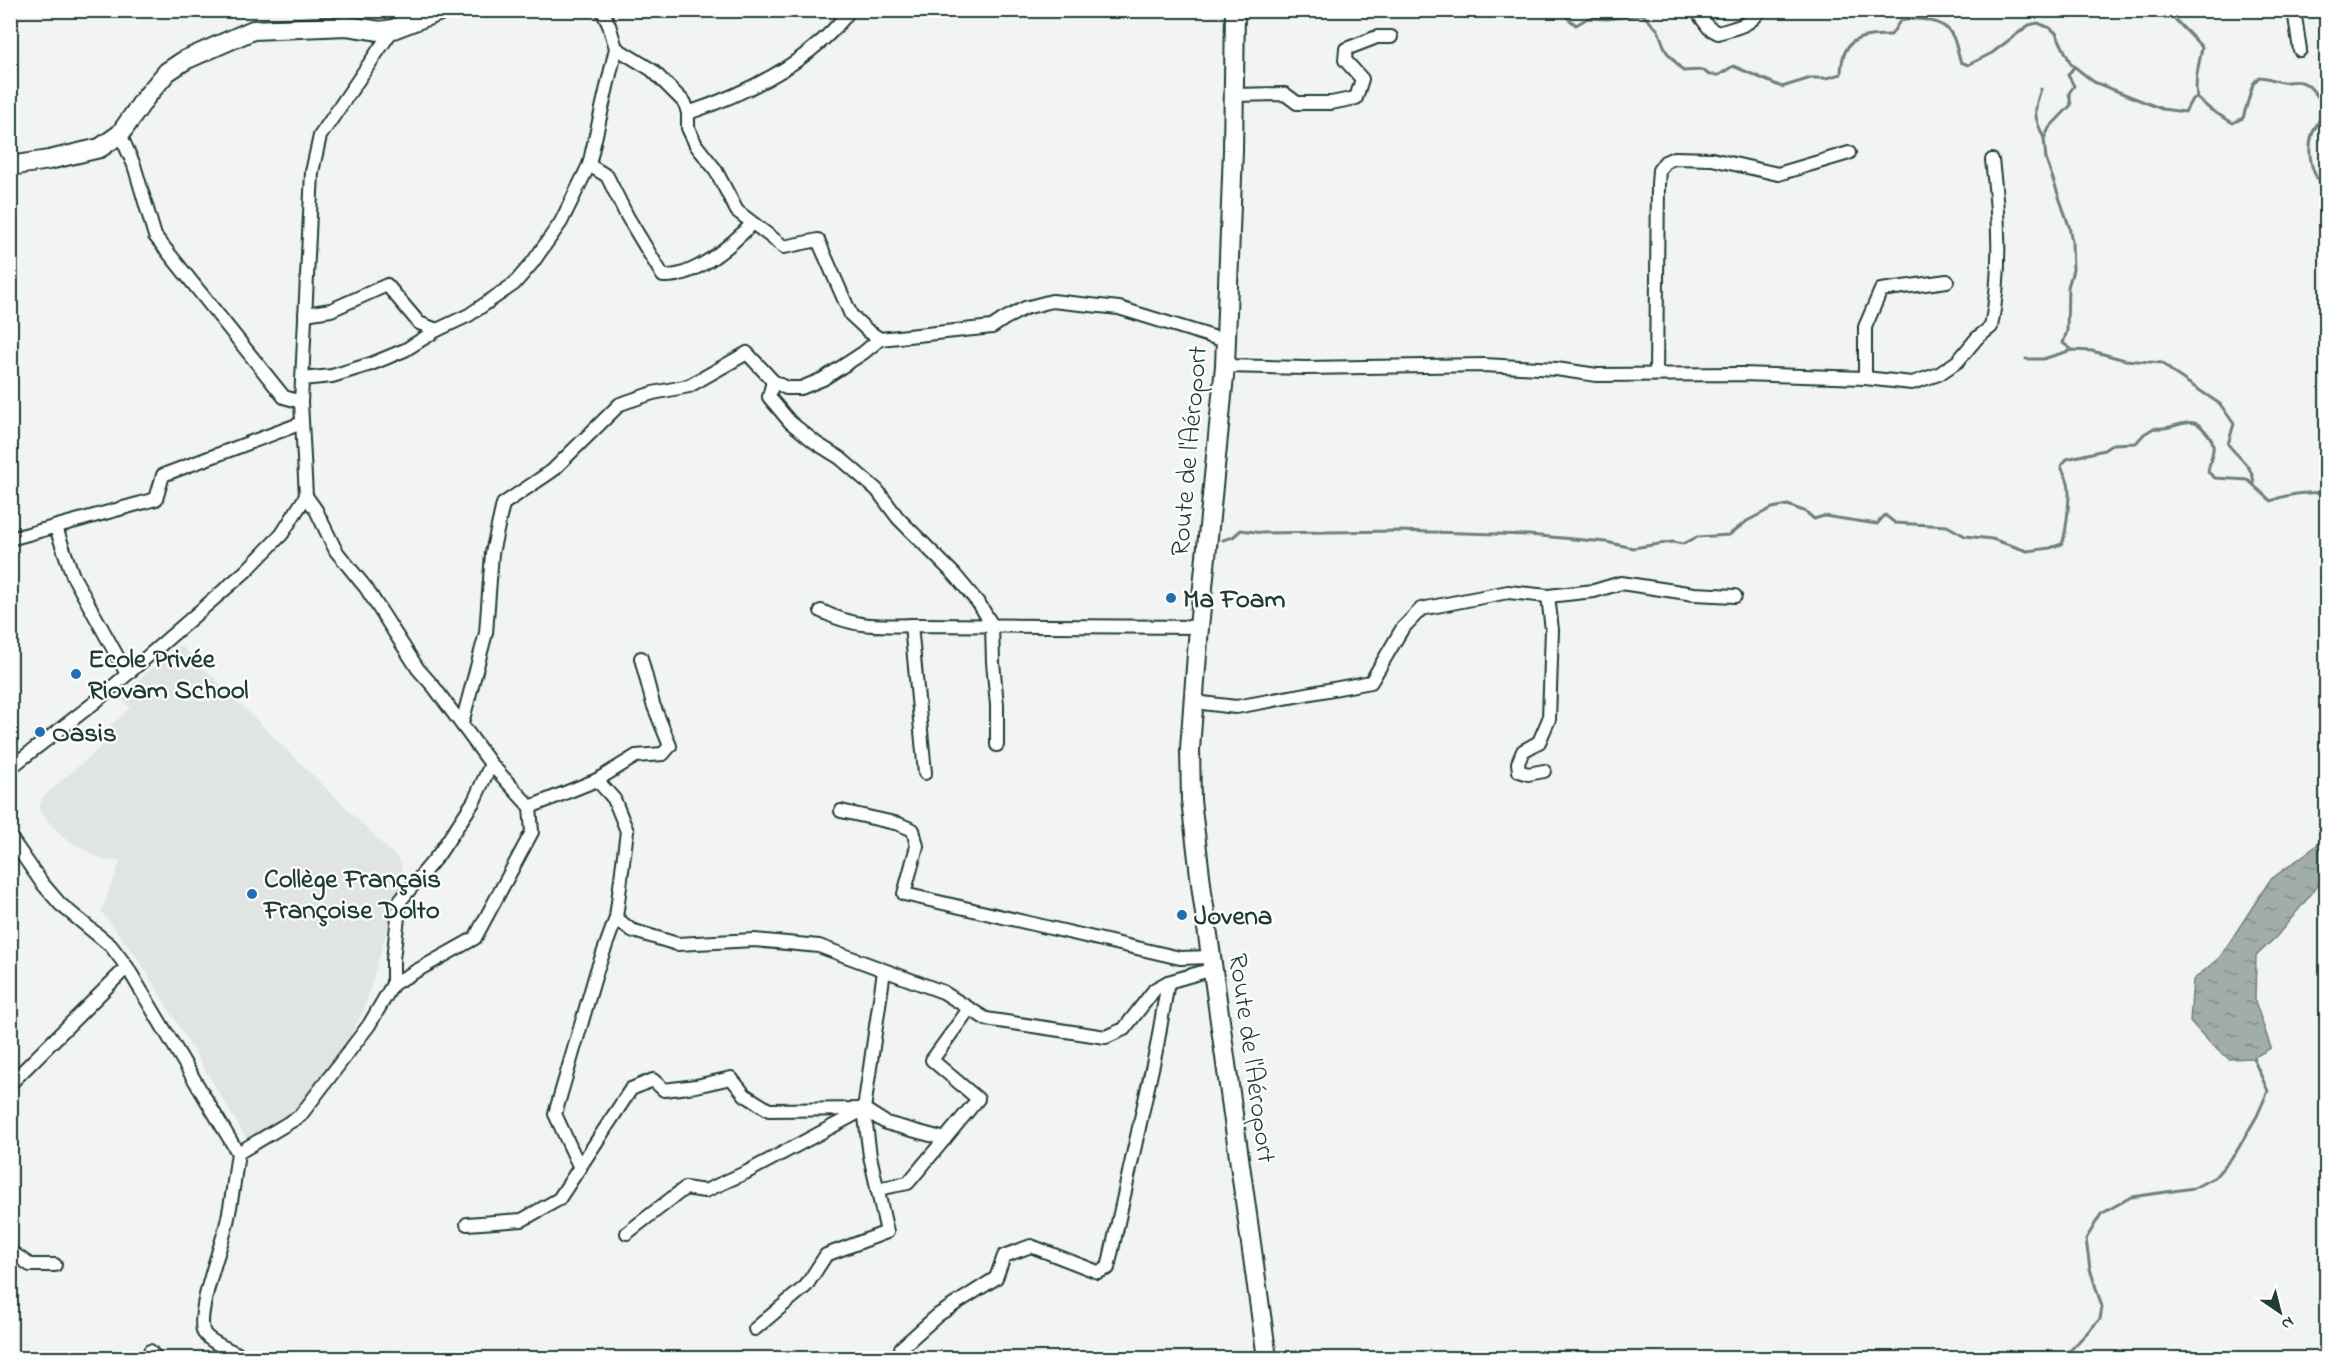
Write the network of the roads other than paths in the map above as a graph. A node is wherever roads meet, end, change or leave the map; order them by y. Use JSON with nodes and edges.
{"nodes":[{"id":1,"x":443,"y":10,"type":"edge"},
{"id":2,"x":602,"y":10,"type":"edge"},
{"id":3,"x":850,"y":10,"type":"edge"},
{"id":4,"x":1235,"y":10,"type":"edge"},
{"id":5,"x":2294,"y":10,"type":"edge"},
{"id":6,"x":1759,"y":11,"type":"edge"},
{"id":7,"x":1700,"y":15,"type":"dead end"},
{"id":8,"x":393,"y":29,"type":"junction"},
{"id":9,"x":1391,"y":38,"type":"dead end"},
{"id":10,"x":616,"y":48,"type":"junction"},
{"id":11,"x":2300,"y":50,"type":"dead end"},
{"id":12,"x":1234,"y":95,"type":"junction"},
{"id":13,"x":688,"y":113,"type":"junction"},
{"id":14,"x":120,"y":134,"type":"junction"},
{"id":15,"x":1849,"y":153,"type":"dead end"},
{"id":16,"x":1992,"y":160,"type":"dead end"},
{"id":17,"x":589,"y":165,"type":"junction"},
{"id":18,"x":10,"y":166,"type":"edge"},
{"id":19,"x":752,"y":224,"type":"junction"},
{"id":20,"x":1947,"y":281,"type":"dead end"},
{"id":21,"x":305,"y":314,"type":"junction"},
{"id":22,"x":437,"y":330,"type":"junction"},
{"id":23,"x":880,"y":339,"type":"junction"},
{"id":24,"x":1226,"y":341,"type":"junction"},
{"id":25,"x":1225,"y":366,"type":"junction"},
{"id":26,"x":1656,"y":374,"type":"junction"},
{"id":27,"x":1865,"y":378,"type":"junction"},
{"id":28,"x":302,"y":379,"type":"junction"},
{"id":29,"x":773,"y":381,"type":"junction"},
{"id":30,"x":301,"y":402,"type":"junction"},
{"id":31,"x":302,"y":423,"type":"junction"},
{"id":32,"x":306,"y":496,"type":"junction"},
{"id":33,"x":56,"y":528,"type":"junction"},
{"id":34,"x":10,"y":539,"type":"edge"},
{"id":35,"x":1548,"y":596,"type":"junction"},
{"id":36,"x":1736,"y":596,"type":"dead end"},
{"id":37,"x":821,"y":611,"type":"dead end"},
{"id":38,"x":911,"y":625,"type":"junction"},
{"id":39,"x":992,"y":625,"type":"junction"},
{"id":40,"x":1199,"y":627,"type":"junction"},
{"id":41,"x":641,"y":658,"type":"dead end"},
{"id":42,"x":127,"y":674,"type":"junction"},
{"id":43,"x":1194,"y":702,"type":"junction"},
{"id":44,"x":462,"y":723,"type":"junction"},
{"id":45,"x":997,"y":745,"type":"dead end"},
{"id":46,"x":491,"y":764,"type":"junction"},
{"id":47,"x":10,"y":768,"type":"edge"},
{"id":48,"x":1544,"y":771,"type":"dead end"},
{"id":49,"x":925,"y":773,"type":"dead end"},
{"id":50,"x":597,"y":780,"type":"junction"},
{"id":51,"x":530,"y":807,"type":"junction"},
{"id":52,"x":841,"y":811,"type":"dead end"},
{"id":53,"x":10,"y":837,"type":"edge"},
{"id":54,"x":616,"y":918,"type":"junction"},
{"id":55,"x":1212,"y":963,"type":"junction"},
{"id":56,"x":127,"y":967,"type":"junction"},
{"id":57,"x":884,"y":971,"type":"junction"},
{"id":58,"x":1168,"y":982,"type":"junction"},
{"id":59,"x":393,"y":984,"type":"junction"},
{"id":60,"x":969,"y":1009,"type":"junction"},
{"id":61,"x":10,"y":1084,"type":"edge"},
{"id":62,"x":864,"y":1109,"type":"junction"},
{"id":63,"x":945,"y":1140,"type":"junction"},
{"id":64,"x":238,"y":1153,"type":"junction"},
{"id":65,"x":580,"y":1167,"type":"junction"},
{"id":66,"x":877,"y":1189,"type":"junction"},
{"id":67,"x":467,"y":1224,"type":"dead end"},
{"id":68,"x":627,"y":1233,"type":"dead end"},
{"id":69,"x":10,"y":1251,"type":"edge"},
{"id":70,"x":55,"y":1266,"type":"dead end"},
{"id":71,"x":755,"y":1329,"type":"dead end"},
{"id":72,"x":901,"y":1348,"type":"dead end"},
{"id":73,"x":247,"y":1359,"type":"edge"},
{"id":74,"x":1267,"y":1359,"type":"edge"}],
"edges":[{"from":1,"to":8,"type":"main road"},
{"from":2,"to":10,"type":"street"},
{"from":3,"to":13,"type":"street"},
{"from":4,"to":12,"type":"main road","name":"Route de l'Aéroport"},
{"from":5,"to":11,"type":"street"},
{"from":6,"to":7,"type":"street"},
{"from":8,"to":14,"type":"main road"},
{"from":8,"to":21,"type":"street"},
{"from":9,"to":12,"type":"street"},
{"from":10,"to":13,"type":"street"},
{"from":10,"to":17,"type":"street"},
{"from":12,"to":24,"type":"main road","name":"Route de l'Aéroport"},
{"from":13,"to":19,"type":"street"},
{"from":14,"to":18,"type":"main road"},
{"from":14,"to":30,"type":"street"},
{"from":15,"to":26,"type":"street"},
{"from":16,"to":27,"type":"street"},
{"from":17,"to":19,"type":"street"},
{"from":17,"to":22,"type":"street"},
{"from":19,"to":23,"type":"street"},
{"from":20,"to":27,"type":"street"},
{"from":21,"to":22,"type":"street"},
{"from":21,"to":28,"type":"street"},
{"from":22,"to":28,"type":"street"},
{"from":23,"to":24,"type":"street"},
{"from":23,"to":29,"type":"street"},
{"from":24,"to":25,"type":"main road","name":"Route de l'Aéroport"},
{"from":25,"to":26,"type":"street"},
{"from":25,"to":40,"type":"main road","name":"Route de l'Aéroport"},
{"from":26,"to":27,"type":"street"},
{"from":28,"to":30,"type":"street"},
{"from":29,"to":39,"type":"street"},
{"from":29,"to":44,"type":"street"},
{"from":30,"to":31,"type":"street"},
{"from":31,"to":32,"type":"street"},
{"from":31,"to":33,"type":"street"},
{"from":32,"to":42,"type":"street"},
{"from":32,"to":44,"type":"street"},
{"from":33,"to":34,"type":"street"},
{"from":33,"to":42,"type":"street"},
{"from":35,"to":36,"type":"street"},
{"from":35,"to":43,"type":"street"},
{"from":35,"to":48,"type":"street"},
{"from":37,"to":38,"type":"street"},
{"from":38,"to":39,"type":"street"},
{"from":38,"to":49,"type":"street"},
{"from":39,"to":40,"type":"street"},
{"from":39,"to":45,"type":"street"},
{"from":40,"to":43,"type":"main road","name":"Route de l'Aéroport"},
{"from":41,"to":50,"type":"street"},
{"from":42,"to":47,"type":"street"},
{"from":43,"to":55,"type":"main road","name":"Route de l'Aéroport"},
{"from":44,"to":46,"type":"street"},
{"from":46,"to":51,"type":"street"},
{"from":46,"to":59,"type":"street"},
{"from":50,"to":51,"type":"street"},
{"from":50,"to":54,"type":"street"},
{"from":51,"to":59,"type":"street"},
{"from":52,"to":55,"type":"street"},
{"from":53,"to":56,"type":"street"},
{"from":54,"to":57,"type":"street"},
{"from":54,"to":65,"type":"street"},
{"from":55,"to":58,"type":"street"},
{"from":55,"to":74,"type":"main road","name":"Route de l'Aéroport"},
{"from":56,"to":61,"type":"street"},
{"from":56,"to":64,"type":"street"},
{"from":57,"to":60,"type":"street"},
{"from":57,"to":62,"type":"street"},
{"from":58,"to":60,"type":"street"},
{"from":58,"to":72,"type":"street"},
{"from":59,"to":64,"type":"street"},
{"from":60,"to":63,"type":"street"},
{"from":62,"to":63,"type":"street"},
{"from":62,"to":65,"type":"street"},
{"from":62,"to":66,"type":"street"},
{"from":62,"to":68,"type":"street"},
{"from":63,"to":66,"type":"street"},
{"from":64,"to":73,"type":"street"},
{"from":65,"to":67,"type":"street"},
{"from":66,"to":71,"type":"street"},
{"from":69,"to":70,"type":"street"}]}
